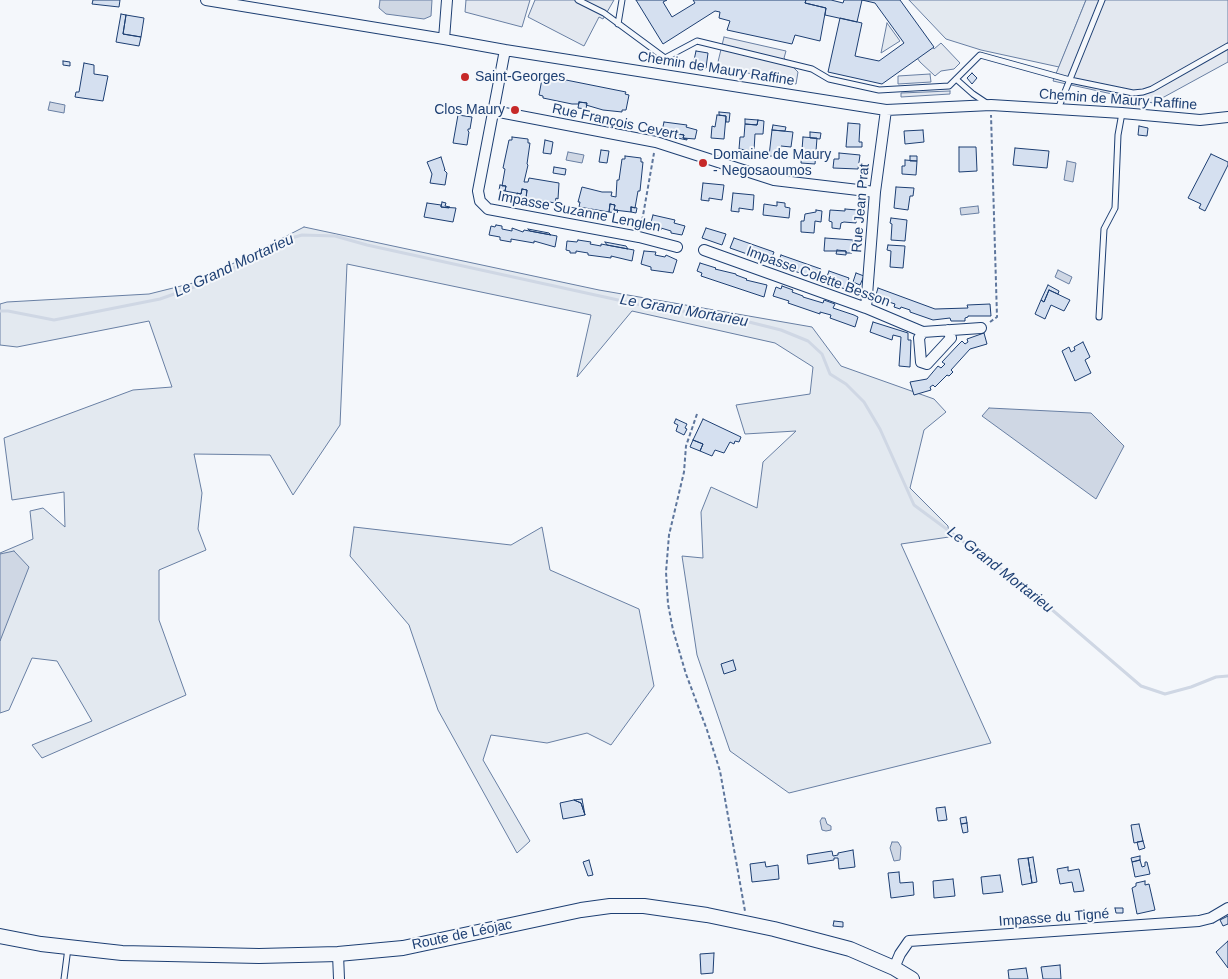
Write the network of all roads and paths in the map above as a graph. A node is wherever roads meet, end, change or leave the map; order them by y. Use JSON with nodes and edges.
{"nodes":[{"id":1,"x":206,"y":0,"type":"edge"},
{"id":2,"x":447,"y":0,"type":"edge"},
{"id":3,"x":578,"y":0,"type":"edge"},
{"id":4,"x":622,"y":0,"type":"edge"},
{"id":5,"x":1102,"y":0,"type":"edge"},
{"id":6,"x":618,"y":24,"type":"junction"},
{"id":7,"x":444,"y":38,"type":"junction"},
{"id":8,"x":1228,"y":46,"type":"edge"},
{"id":9,"x":505,"y":50,"type":"junction"},
{"id":10,"x":956,"y":79,"type":"junction"},
{"id":11,"x":1070,"y":80,"type":"junction"},
{"id":12,"x":991,"y":105,"type":"junction"},
{"id":13,"x":1058,"y":109,"type":"junction"},
{"id":14,"x":886,"y":110,"type":"junction"},
{"id":15,"x":494,"y":111,"type":"junction"},
{"id":16,"x":1122,"y":112,"type":"junction"},
{"id":17,"x":1227,"y":115,"type":"edge"},
{"id":18,"x":656,"y":142,"type":"junction"},
{"id":19,"x":875,"y":192,"type":"junction"},
{"id":20,"x":639,"y":236,"type":"junction"},
{"id":21,"x":677,"y":247,"type":"dead end"},
{"id":22,"x":704,"y":250,"type":"dead end"},
{"id":23,"x":866,"y":308,"type":"junction"},
{"id":24,"x":1099,"y":317,"type":"dead end"},
{"id":25,"x":981,"y":328,"type":"joint"},
{"id":26,"x":948,"y":330,"type":"junction"},
{"id":27,"x":923,"y":332,"type":"junction"},
{"id":28,"x":697,"y":414,"type":"dead end"},
{"id":29,"x":1228,"y":908,"type":"edge"},
{"id":30,"x":748,"y":924,"type":"junction"},
{"id":31,"x":0,"y":936,"type":"edge"},
{"id":32,"x":68,"y":947,"type":"junction"},
{"id":33,"x":338,"y":954,"type":"junction"},
{"id":34,"x":894,"y":968,"type":"junction"},
{"id":35,"x":64,"y":979,"type":"edge"},
{"id":36,"x":339,"y":979,"type":"edge"},
{"id":37,"x":912,"y":979,"type":"edge"}],
"edges":[{"from":1,"to":7,"type":"street","name":"Chemin de Maury Raffine"},
{"from":2,"to":7,"type":"street"},
{"from":3,"to":6,"type":"lane"},
{"from":4,"to":6,"type":"lane"},
{"from":5,"to":11,"type":"lane"},
{"from":6,"to":10,"type":"lane"},
{"from":7,"to":9,"type":"street","name":"Chemin de Maury Raffine"},
{"from":8,"to":11,"type":"lane"},
{"from":9,"to":14,"type":"street","name":"Chemin de Maury Raffine"},
{"from":9,"to":15,"type":"street","name":"Impasse Suzanne Lenglen"},
{"from":10,"to":11,"type":"lane"},
{"from":10,"to":12,"type":"lane"},
{"from":11,"to":13,"type":"lane"},
{"from":12,"to":13,"type":"street","name":"Chemin de Maury Raffine"},
{"from":12,"to":14,"type":"street","name":"Chemin de Maury Raffine"},
{"from":12,"to":25,"type":"path"},
{"from":13,"to":16,"type":"street","name":"Chemin de Maury Raffine"},
{"from":14,"to":19,"type":"street","name":"Rue Jean Prat"},
{"from":15,"to":18,"type":"street","name":"Rue François Cevert"},
{"from":15,"to":20,"type":"street","name":"Impasse Suzanne Lenglen"},
{"from":16,"to":17,"type":"street","name":"Chemin de Maury Raffine"},
{"from":16,"to":24,"type":"lane"},
{"from":18,"to":19,"type":"street","name":"Rue François Cevert"},
{"from":18,"to":20,"type":"path"},
{"from":19,"to":23,"type":"street","name":"Rue Jean Prat"},
{"from":20,"to":21,"type":"street","name":"Impasse Suzanne Lenglen"},
{"from":22,"to":23,"type":"street","name":"Impasse Colette Besson"},
{"from":23,"to":27,"type":"street","name":"Impasse Colette Besson"},
{"from":25,"to":26,"type":"street","name":"Impasse Colette Besson"},
{"from":26,"to":27,"type":"street","name":"Impasse Colette Besson"},
{"from":26,"to":27,"type":"street"},
{"from":28,"to":30,"type":"path"},
{"from":29,"to":34,"type":"street","name":"Impasse du Tigné"},
{"from":30,"to":33,"type":"main road","name":"Route de Léojac"},
{"from":30,"to":34,"type":"main road","name":"Route de Léojac"},
{"from":31,"to":32,"type":"main road","name":"Route de Léojac"},
{"from":32,"to":33,"type":"main road","name":"Route de Léojac"},
{"from":32,"to":35,"type":"lane"},
{"from":33,"to":36,"type":"street"},
{"from":34,"to":37,"type":"main road","name":"Route de Léojac"}]}
